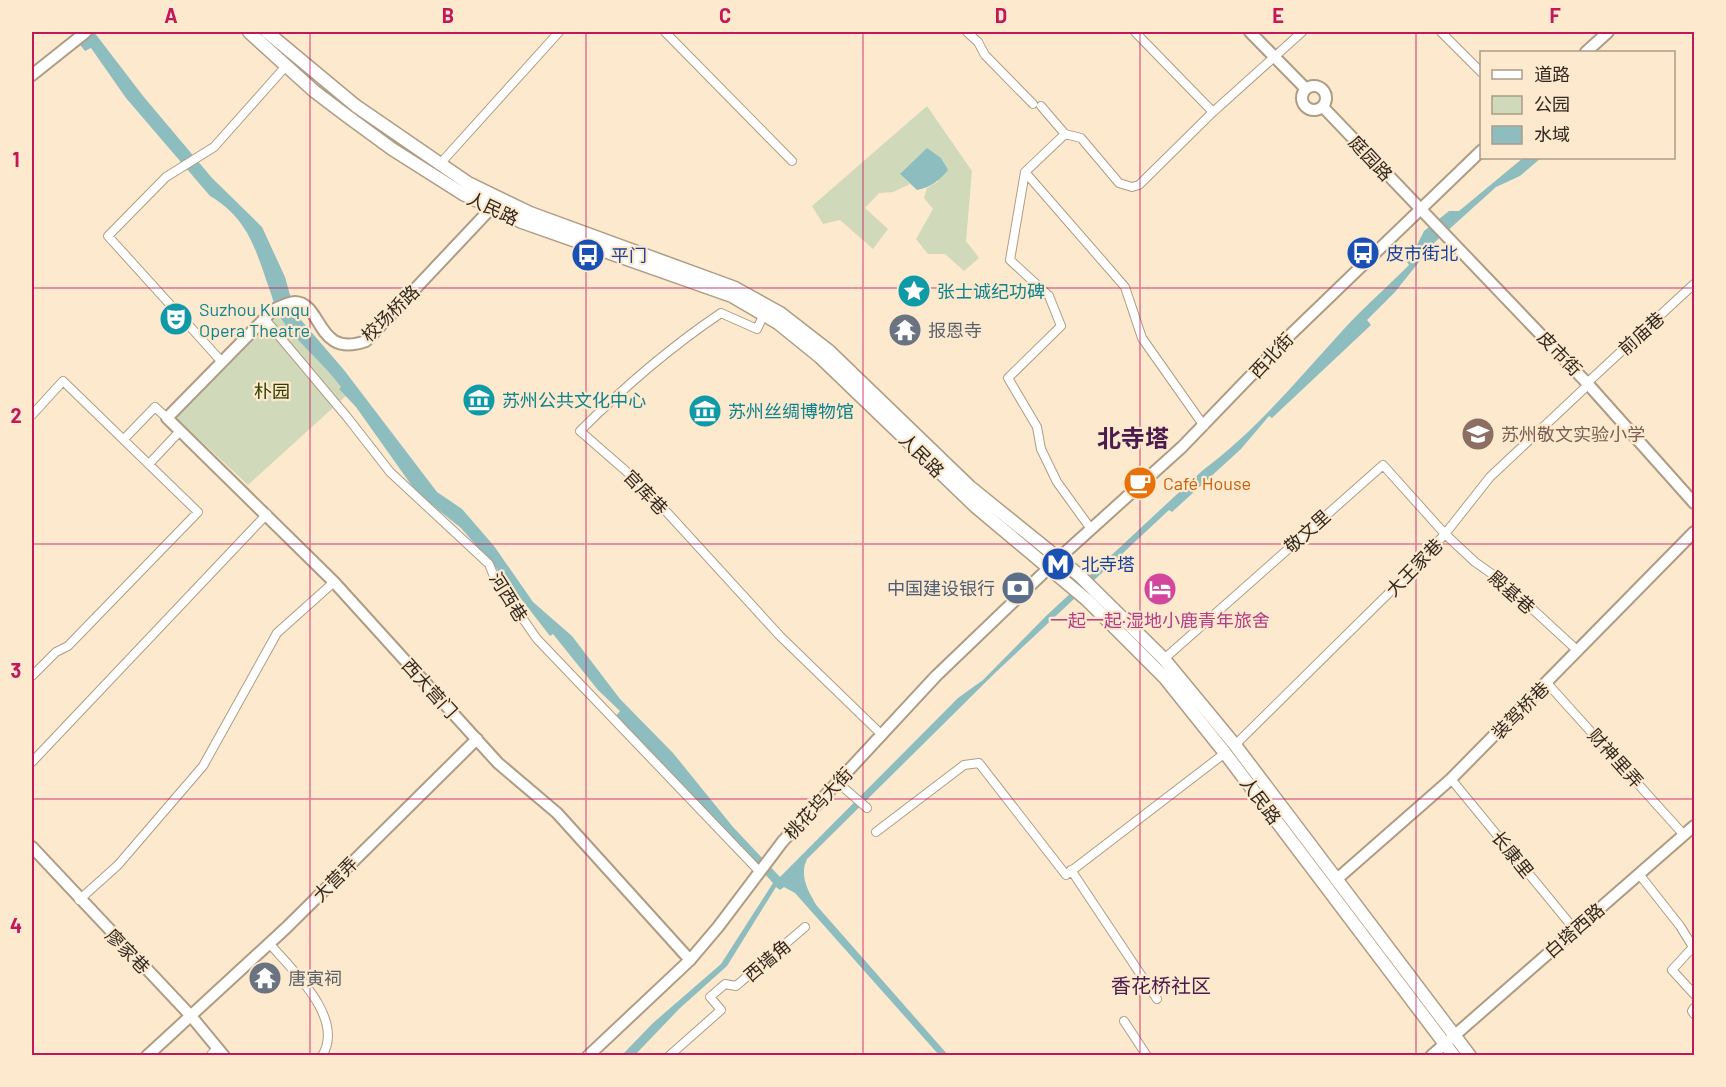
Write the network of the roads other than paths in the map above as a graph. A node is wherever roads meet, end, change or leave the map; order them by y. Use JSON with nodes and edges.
{"nodes":[{"id":1,"x":86,"y":32,"type":"edge"},
{"id":2,"x":249,"y":32,"type":"edge"},
{"id":3,"x":267,"y":32,"type":"edge"},
{"id":4,"x":559,"y":32,"type":"edge"},
{"id":5,"x":665,"y":32,"type":"edge"},
{"id":6,"x":968,"y":32,"type":"edge"},
{"id":7,"x":1136,"y":32,"type":"edge"},
{"id":8,"x":1250,"y":32,"type":"edge"},
{"id":9,"x":1302,"y":32,"type":"edge"},
{"id":10,"x":1441,"y":32,"type":"edge"},
{"id":11,"x":1608,"y":32,"type":"edge"},
{"id":12,"x":1587,"y":51,"type":"edge"},
{"id":13,"x":1275,"y":57,"type":"junction"},
{"id":14,"x":286,"y":66,"type":"junction"},
{"id":15,"x":1480,"y":71,"type":"edge"},
{"id":16,"x":32,"y":75,"type":"edge"},
{"id":17,"x":1306,"y":89,"type":"junction"},
{"id":18,"x":1323,"y":107,"type":"junction"},
{"id":19,"x":1213,"y":112,"type":"junction"},
{"id":20,"x":1065,"y":134,"type":"junction"},
{"id":21,"x":1480,"y":152,"type":"edge"},
{"id":22,"x":792,"y":161,"type":"dead end"},
{"id":23,"x":439,"y":165,"type":"junction"},
{"id":24,"x":1025,"y":172,"type":"junction"},
{"id":25,"x":496,"y":204,"type":"junction"},
{"id":26,"x":1419,"y":209,"type":"junction"},
{"id":27,"x":1695,"y":284,"type":"edge"},
{"id":28,"x":766,"y":309,"type":"junction"},
{"id":29,"x":264,"y":318,"type":"junction"},
{"id":30,"x":222,"y":362,"type":"junction"},
{"id":31,"x":1588,"y":383,"type":"junction"},
{"id":32,"x":32,"y":415,"type":"edge"},
{"id":33,"x":167,"y":418,"type":"junction"},
{"id":34,"x":1204,"y":426,"type":"junction"},
{"id":35,"x":180,"y":431,"type":"junction"},
{"id":36,"x":124,"y":439,"type":"junction"},
{"id":37,"x":149,"y":464,"type":"junction"},
{"id":38,"x":1695,"y":503,"type":"edge"},
{"id":39,"x":267,"y":514,"type":"junction"},
{"id":40,"x":1091,"y":529,"type":"junction"},
{"id":41,"x":1695,"y":532,"type":"edge"},
{"id":42,"x":1445,"y":534,"type":"junction"},
{"id":43,"x":1059,"y":558,"type":"junction"},
{"id":44,"x":1049,"y":567,"type":"junction"},
{"id":45,"x":334,"y":582,"type":"junction"},
{"id":46,"x":1091,"y":595,"type":"junction"},
{"id":47,"x":1578,"y":651,"type":"junction"},
{"id":48,"x":1164,"y":659,"type":"junction"},
{"id":49,"x":32,"y":676,"type":"edge"},
{"id":50,"x":1547,"y":682,"type":"junction"},
{"id":51,"x":882,"y":735,"type":"junction"},
{"id":52,"x":477,"y":739,"type":"junction"},
{"id":53,"x":1230,"y":749,"type":"junction"},
{"id":54,"x":32,"y":762,"type":"edge"},
{"id":55,"x":1451,"y":779,"type":"junction"},
{"id":56,"x":837,"y":782,"type":"junction"},
{"id":57,"x":867,"y":808,"type":"dead end"},
{"id":58,"x":1695,"y":826,"type":"edge"},
{"id":59,"x":876,"y":832,"type":"dead end"},
{"id":60,"x":1684,"y":835,"type":"junction"},
{"id":61,"x":32,"y":848,"type":"edge"},
{"id":62,"x":1071,"y":870,"type":"junction"},
{"id":63,"x":760,"y":871,"type":"junction"},
{"id":64,"x":1639,"y":874,"type":"junction"},
{"id":65,"x":1337,"y":879,"type":"junction"},
{"id":66,"x":79,"y":900,"type":"junction"},
{"id":67,"x":805,"y":927,"type":"dead end"},
{"id":68,"x":1575,"y":930,"type":"junction"},
{"id":69,"x":269,"y":943,"type":"junction"},
{"id":70,"x":690,"y":960,"type":"junction"},
{"id":71,"x":1695,"y":994,"type":"edge"},
{"id":72,"x":1157,"y":999,"type":"dead end"},
{"id":73,"x":1695,"y":1008,"type":"edge"},
{"id":74,"x":1695,"y":1014,"type":"edge"},
{"id":75,"x":191,"y":1016,"type":"junction"},
{"id":76,"x":1124,"y":1021,"type":"dead end"},
{"id":77,"x":1448,"y":1039,"type":"junction"},
{"id":78,"x":217,"y":1053,"type":"edge"},
{"id":79,"x":147,"y":1056,"type":"edge"},
{"id":80,"x":322,"y":1056,"type":"edge"},
{"id":81,"x":588,"y":1056,"type":"edge"},
{"id":82,"x":669,"y":1056,"type":"edge"},
{"id":83,"x":1147,"y":1056,"type":"edge"},
{"id":84,"x":1431,"y":1056,"type":"edge"},
{"id":85,"x":1454,"y":1056,"type":"edge"},
{"id":86,"x":1470,"y":1056,"type":"edge"}],
"edges":[{"from":1,"to":16,"type":"street"},
{"from":2,"to":14,"type":"main road","name":"人民路"},
{"from":3,"to":23,"type":"main road","name":"人民路"},
{"from":4,"to":23,"type":"street"},
{"from":5,"to":22,"type":"street"},
{"from":6,"to":20,"type":"street"},
{"from":7,"to":19,"type":"street"},
{"from":8,"to":13,"type":"street"},
{"from":9,"to":13,"type":"street"},
{"from":10,"to":15,"type":"street"},
{"from":11,"to":12,"type":"street"},
{"from":13,"to":17,"type":"street"},
{"from":13,"to":19,"type":"street"},
{"from":14,"to":25,"type":"main road","name":"人民路"},
{"from":14,"to":30,"type":"street"},
{"from":17,"to":18,"type":"street"},
{"from":17,"to":18,"type":"street"},
{"from":18,"to":26,"type":"street","name":"庭园路"},
{"from":19,"to":20,"type":"street"},
{"from":20,"to":24,"type":"street"},
{"from":21,"to":26,"type":"street","name":"西北街"},
{"from":23,"to":25,"type":"main road","name":"人民路"},
{"from":24,"to":34,"type":"street"},
{"from":24,"to":40,"type":"street"},
{"from":25,"to":28,"type":"main road","name":"人民路"},
{"from":25,"to":29,"type":"street","name":"校场桥路"},
{"from":26,"to":31,"type":"street","name":"皮市街"},
{"from":26,"to":34,"type":"street","name":"西北街"},
{"from":27,"to":31,"type":"street","name":"前庙巷"},
{"from":28,"to":43,"type":"main road","name":"人民路"},
{"from":28,"to":44,"type":"main road","name":"人民路"},
{"from":28,"to":51,"type":"street","name":"官库巷"},
{"from":29,"to":30,"type":"street","name":"校场桥路"},
{"from":29,"to":63,"type":"street","name":"河西巷"},
{"from":30,"to":33,"type":"street","name":"校场桥路"},
{"from":31,"to":38,"type":"street","name":"皮市街"},
{"from":31,"to":42,"type":"street","name":"大王家巷"},
{"from":32,"to":36,"type":"street"},
{"from":33,"to":35,"type":"street","name":"西大营门"},
{"from":33,"to":36,"type":"street"},
{"from":34,"to":40,"type":"street","name":"西北街"},
{"from":35,"to":37,"type":"street"},
{"from":35,"to":39,"type":"street","name":"西大营门"},
{"from":36,"to":37,"type":"street"},
{"from":37,"to":49,"type":"street"},
{"from":39,"to":45,"type":"street","name":"西大营门"},
{"from":39,"to":54,"type":"street"},
{"from":40,"to":43,"type":"street","name":"西北街"},
{"from":41,"to":47,"type":"street","name":"装驾桥巷"},
{"from":42,"to":47,"type":"street","name":"殿基巷"},
{"from":42,"to":48,"type":"street","name":"敬文里"},
{"from":42,"to":53,"type":"street","name":"大王家巷"},
{"from":43,"to":44,"type":"street","name":"桃花坞大街"},
{"from":43,"to":46,"type":"main road","name":"人民路"},
{"from":44,"to":46,"type":"main road","name":"人民路"},
{"from":44,"to":51,"type":"street","name":"桃花坞大街"},
{"from":45,"to":52,"type":"street","name":"西大营门"},
{"from":45,"to":66,"type":"street"},
{"from":46,"to":48,"type":"main road","name":"人民路"},
{"from":46,"to":53,"type":"main road","name":"人民路"},
{"from":47,"to":50,"type":"street","name":"装驾桥巷"},
{"from":48,"to":53,"type":"main road","name":"人民路"},
{"from":50,"to":55,"type":"street","name":"装驾桥巷"},
{"from":50,"to":60,"type":"street","name":"财神里弄"},
{"from":51,"to":56,"type":"street","name":"桃花坞大街"},
{"from":52,"to":69,"type":"street","name":"大营弄"},
{"from":52,"to":70,"type":"street","name":"西大营门"},
{"from":53,"to":62,"type":"street","name":"大王家巷"},
{"from":53,"to":65,"type":"main road","name":"人民路"},
{"from":53,"to":77,"type":"main road","name":"人民路"},
{"from":55,"to":65,"type":"street","name":"装驾桥巷"},
{"from":55,"to":68,"type":"street","name":"长康里"},
{"from":56,"to":57,"type":"street"},
{"from":56,"to":63,"type":"street","name":"桃花坞大街"},
{"from":58,"to":60,"type":"street","name":"白塔西路"},
{"from":59,"to":62,"type":"street"},
{"from":60,"to":64,"type":"street","name":"白塔西路"},
{"from":61,"to":66,"type":"street","name":"廖家巷"},
{"from":62,"to":72,"type":"street"},
{"from":63,"to":70,"type":"street","name":"桃花坞大街"},
{"from":64,"to":68,"type":"street","name":"白塔西路"},
{"from":64,"to":71,"type":"street"},
{"from":65,"to":77,"type":"main road","name":"人民路"},
{"from":66,"to":75,"type":"street","name":"廖家巷"},
{"from":67,"to":82,"type":"street","name":"西墙角"},
{"from":68,"to":77,"type":"street","name":"白塔西路"},
{"from":69,"to":75,"type":"street","name":"大营弄"},
{"from":69,"to":80,"type":"street"},
{"from":70,"to":81,"type":"street","name":"桃花坞大街"},
{"from":73,"to":74,"type":"street"},
{"from":75,"to":78,"type":"street","name":"廖家巷"},
{"from":75,"to":79,"type":"street","name":"大营弄"},
{"from":76,"to":83,"type":"street"},
{"from":77,"to":84,"type":"street","name":"白塔西路"},
{"from":77,"to":85,"type":"main road","name":"人民路"},
{"from":77,"to":86,"type":"main road","name":"人民路"}]}
